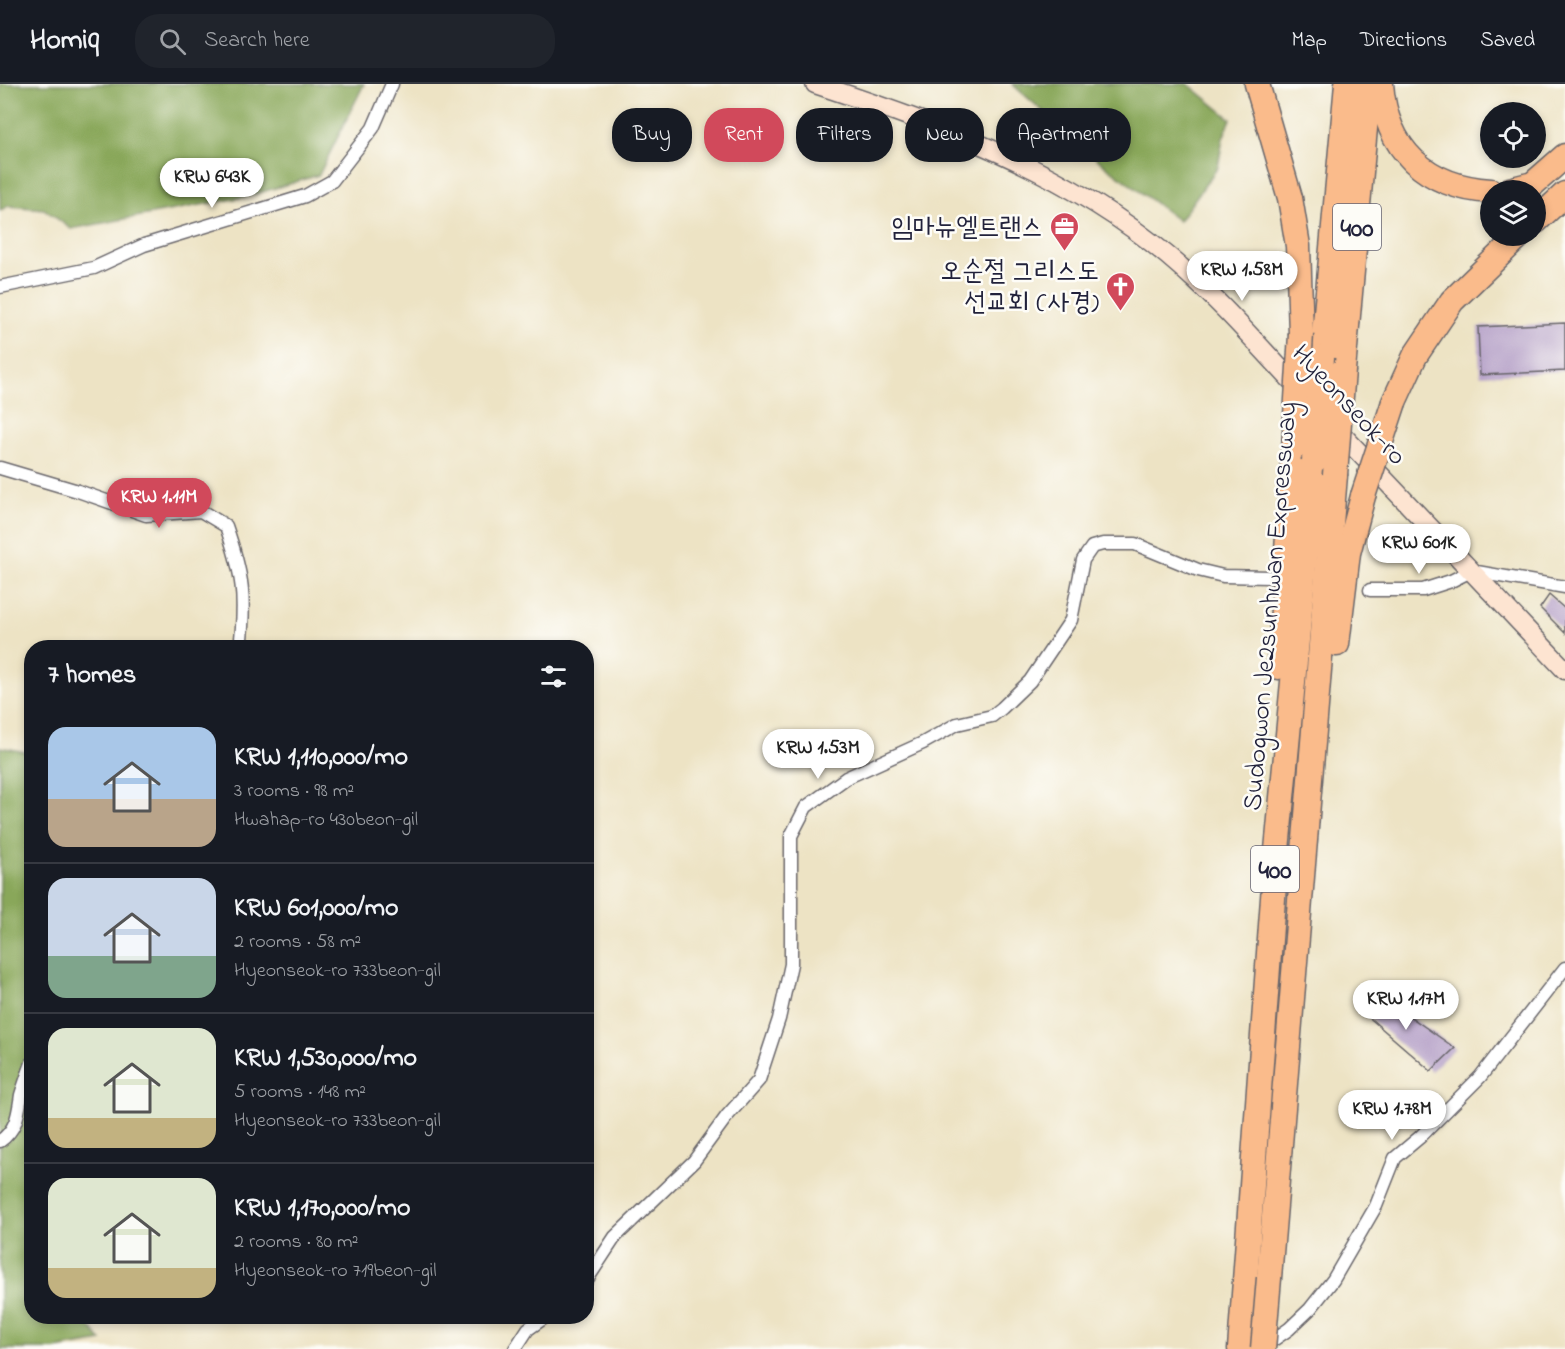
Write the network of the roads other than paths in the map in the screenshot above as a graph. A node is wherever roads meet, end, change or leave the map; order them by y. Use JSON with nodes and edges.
{"nodes":[{"id":1,"x":392,"y":84,"type":"edge"},
{"id":2,"x":814,"y":84,"type":"edge"},
{"id":3,"x":1257,"y":84,"type":"edge"},
{"id":4,"x":1347,"y":84,"type":"edge"},
{"id":5,"x":1369,"y":84,"type":"edge"},
{"id":6,"x":1381,"y":84,"type":"edge"},
{"id":7,"x":1565,"y":156,"type":"edge"},
{"id":8,"x":1538,"y":180,"type":"edge"},
{"id":9,"x":1480,"y":190,"type":"edge"},
{"id":10,"x":1565,"y":194,"type":"edge"},
{"id":11,"x":1546,"y":212,"type":"edge"},
{"id":12,"x":1510,"y":246,"type":"edge"},
{"id":13,"x":0,"y":287,"type":"edge"},
{"id":14,"x":1304,"y":454,"type":"junction"},
{"id":15,"x":0,"y":468,"type":"edge"},
{"id":16,"x":1471,"y":571,"type":"junction"},
{"id":17,"x":1270,"y":577,"type":"dead end"},
{"id":18,"x":1565,"y":587,"type":"edge"},
{"id":19,"x":1370,"y":590,"type":"dead end"},
{"id":20,"x":241,"y":640,"type":"edge"},
{"id":21,"x":1565,"y":670,"type":"edge"},
{"id":22,"x":1565,"y":968,"type":"edge"},
{"id":23,"x":1290,"y":1045,"type":"junction"},
{"id":24,"x":24,"y":1092,"type":"edge"},
{"id":25,"x":0,"y":1141,"type":"edge"},
{"id":26,"x":594,"y":1269,"type":"edge"},
{"id":27,"x":535,"y":1324,"type":"edge"},
{"id":28,"x":515,"y":1349,"type":"edge"},
{"id":29,"x":1240,"y":1349,"type":"edge"},
{"id":30,"x":1261,"y":1349,"type":"edge"}],
"edges":[{"from":1,"to":13,"type":"street"},
{"from":2,"to":16,"type":"street","name":"Hyeonseok-ro"},
{"from":3,"to":14,"type":"highway","bridge":true},
{"from":4,"to":14,"type":"highway","name":"Sudogwon Je2sunhwan Expressway","number":"400","bridge":true},
{"from":5,"to":23,"type":"highway","name":"Sudogwon Je2sunhwan Expressway","number":"400","bridge":true},
{"from":6,"to":9,"type":"highway"},
{"from":7,"to":8,"type":"highway"},
{"from":10,"to":11,"type":"highway"},
{"from":12,"to":23,"type":"highway","bridge":true},
{"from":14,"to":29,"type":"highway","number":"400"},
{"from":15,"to":20,"type":"street"},
{"from":16,"to":18,"type":"street"},
{"from":16,"to":19,"type":"street"},
{"from":16,"to":21,"type":"street","name":"Hyeonseok-ro"},
{"from":17,"to":26,"type":"street"},
{"from":22,"to":30,"type":"street"},
{"from":23,"to":30,"type":"highway","name":"Sudogwon Je2sunhwan Expressway","number":"400","bridge":true},
{"from":24,"to":25,"type":"street"},
{"from":27,"to":28,"type":"street"}]}
